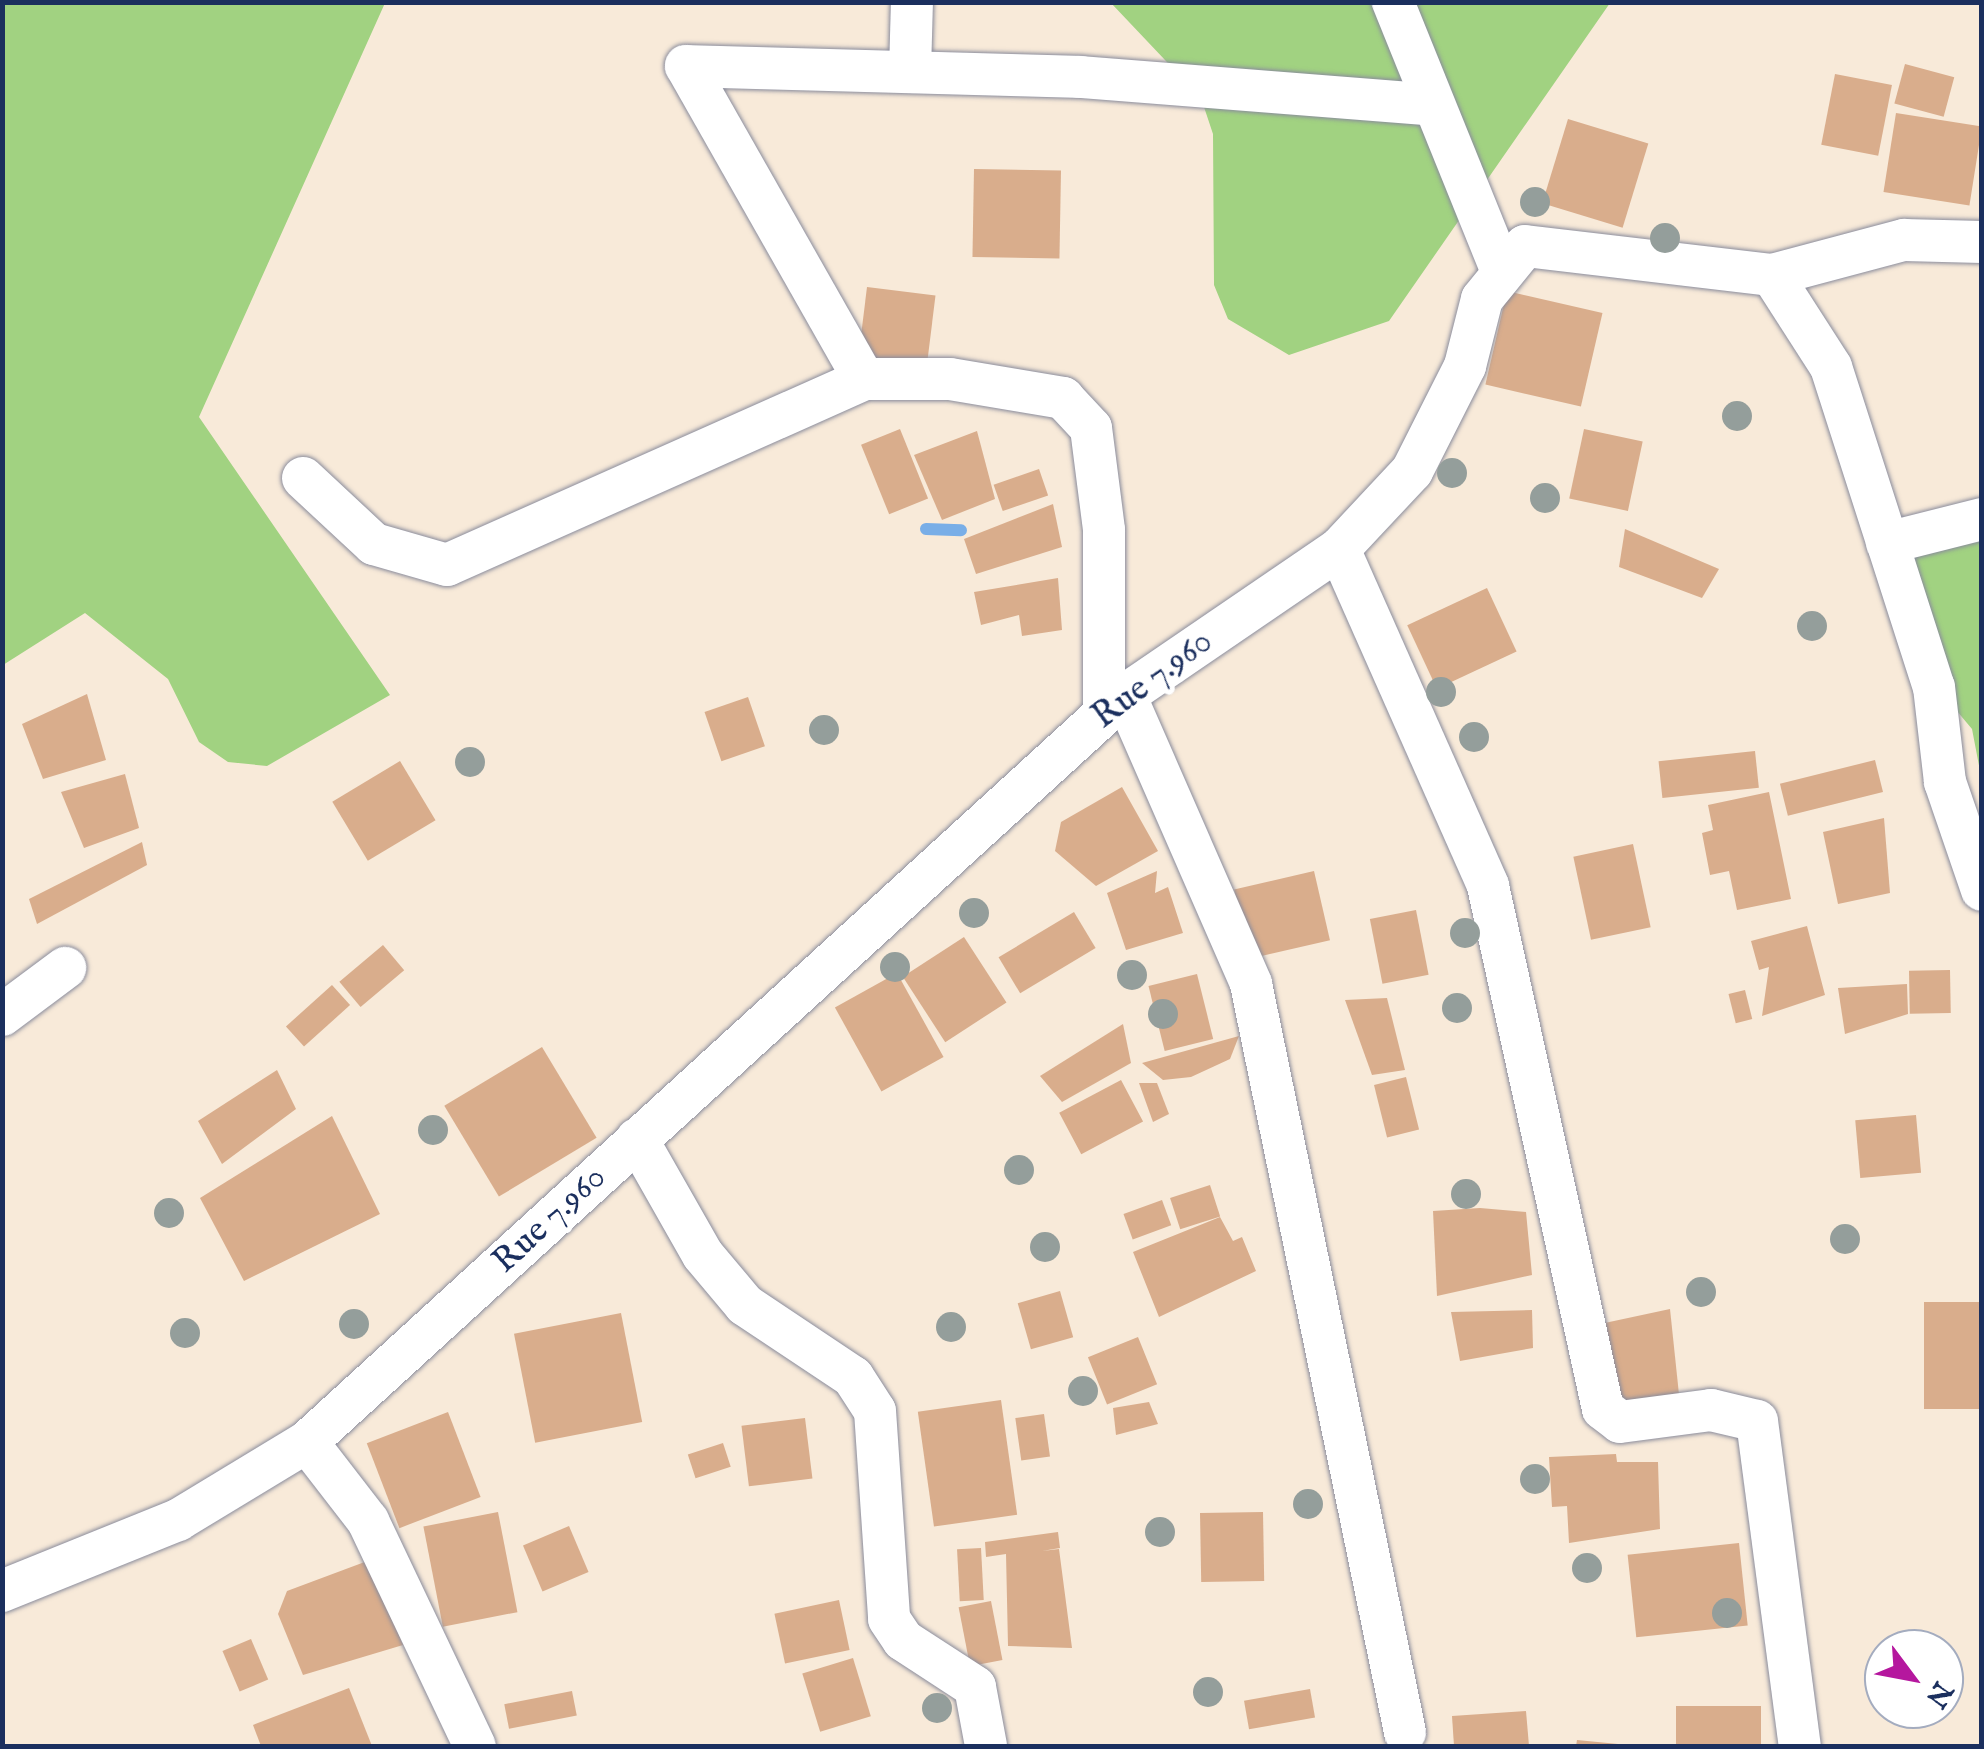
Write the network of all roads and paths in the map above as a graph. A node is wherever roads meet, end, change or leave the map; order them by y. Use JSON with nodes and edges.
{"nodes":[{"id":1,"x":912,"y":2,"type":"edge"},
{"id":2,"x":1393,"y":2,"type":"edge"},
{"id":3,"x":910,"y":72,"type":"junction"},
{"id":4,"x":1433,"y":104,"type":"junction"},
{"id":5,"x":1982,"y":242,"type":"edge"},
{"id":6,"x":1501,"y":269,"type":"junction"},
{"id":7,"x":1772,"y":275,"type":"junction"},
{"id":8,"x":864,"y":379,"type":"junction"},
{"id":9,"x":302,"y":478,"type":"dead end"},
{"id":10,"x":1982,"y":519,"type":"edge"},
{"id":11,"x":1886,"y":543,"type":"junction"},
{"id":12,"x":1339,"y":550,"type":"junction"},
{"id":13,"x":1115,"y":704,"type":"junction"},
{"id":14,"x":1980,"y":881,"type":"edge"},
{"id":15,"x":65,"y":968,"type":"dead end"},
{"id":16,"x":2,"y":1015,"type":"edge"},
{"id":17,"x":637,"y":1139,"type":"junction"},
{"id":18,"x":308,"y":1442,"type":"junction"},
{"id":19,"x":2,"y":1591,"type":"edge"},
{"id":20,"x":1405,"y":1732,"type":"dead end"},
{"id":21,"x":475,"y":1746,"type":"edge"},
{"id":22,"x":986,"y":1746,"type":"edge"},
{"id":23,"x":1800,"y":1746,"type":"edge"}],
"edges":[{"from":1,"to":3,"type":"street"},
{"from":2,"to":4,"type":"street"},
{"from":3,"to":4,"type":"street"},
{"from":3,"to":8,"type":"street"},
{"from":4,"to":6,"type":"street"},
{"from":5,"to":7,"type":"street"},
{"from":6,"to":7,"type":"street"},
{"from":6,"to":12,"type":"street","name":"Rue 7.960"},
{"from":7,"to":11,"type":"street"},
{"from":8,"to":9,"type":"street"},
{"from":8,"to":13,"type":"street"},
{"from":10,"to":11,"type":"street"},
{"from":11,"to":14,"type":"street"},
{"from":12,"to":13,"type":"street","name":"Rue 7.960"},
{"from":12,"to":23,"type":"street"},
{"from":13,"to":17,"type":"street","name":"Rue 7.960"},
{"from":13,"to":20,"type":"street"},
{"from":15,"to":16,"type":"street"},
{"from":17,"to":18,"type":"street","name":"Rue 7.960"},
{"from":17,"to":22,"type":"street"},
{"from":18,"to":19,"type":"street","name":"Rue 7.960"},
{"from":18,"to":21,"type":"street"}]}
